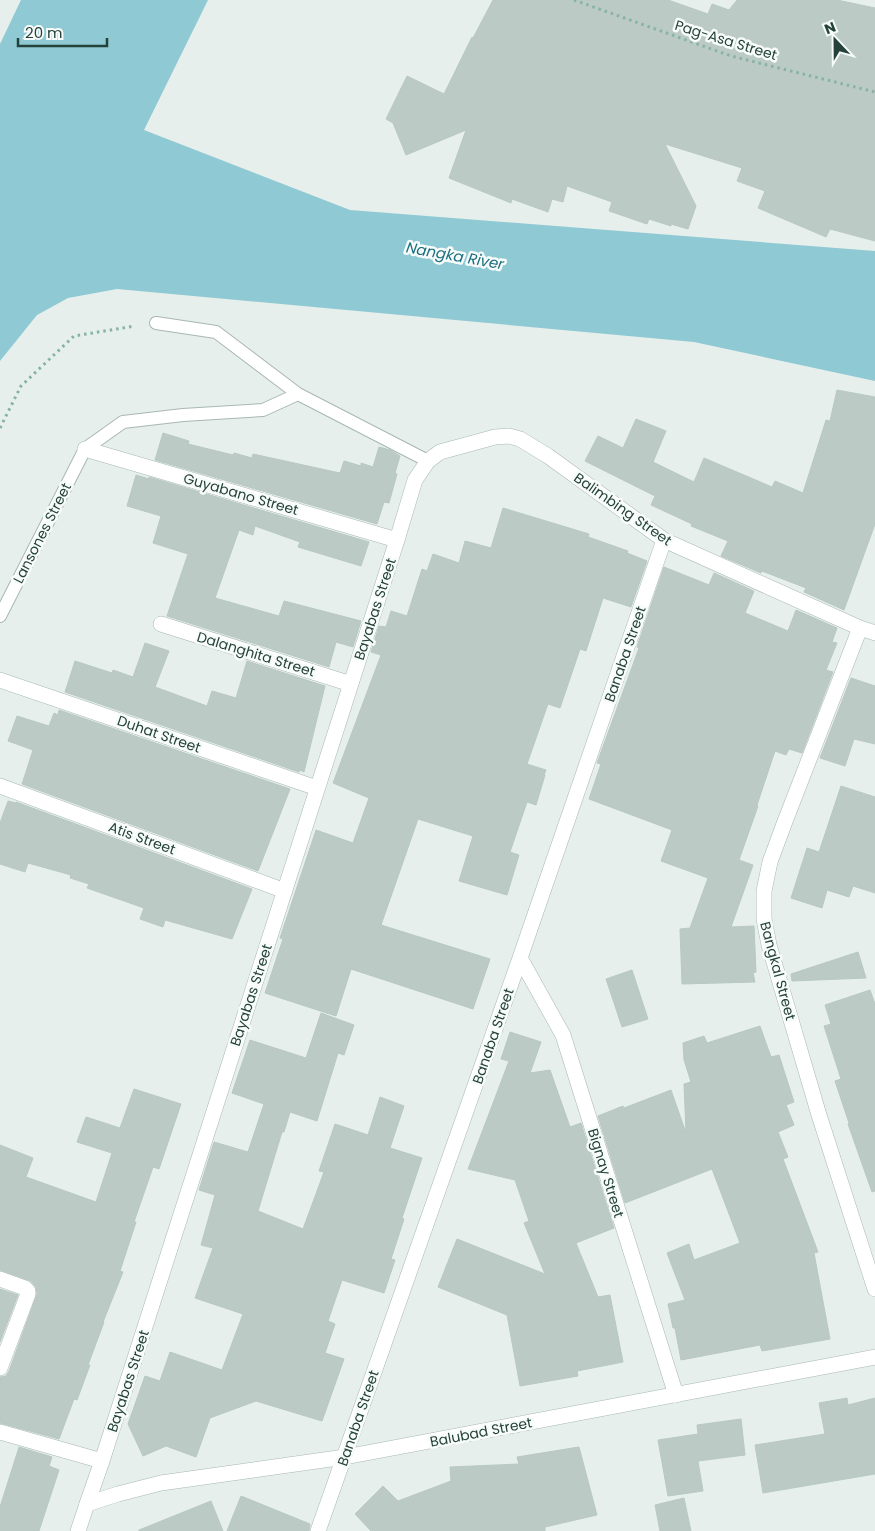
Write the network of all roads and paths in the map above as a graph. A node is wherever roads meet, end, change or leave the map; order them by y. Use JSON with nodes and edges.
{"nodes":[{"id":1,"x":574,"y":0,"type":"edge"},
{"id":2,"x":875,"y":92,"type":"edge"},
{"id":3,"x":156,"y":323,"type":"joint"},
{"id":4,"x":298,"y":394,"type":"junction"},
{"id":5,"x":0,"y":428,"type":"edge"},
{"id":6,"x":85,"y":449,"type":"junction"},
{"id":7,"x":428,"y":461,"type":"junction"},
{"id":8,"x":397,"y":540,"type":"junction"},
{"id":9,"x":664,"y":540,"type":"junction"},
{"id":10,"x":0,"y":616,"type":"edge"},
{"id":11,"x":160,"y":624,"type":"dead end"},
{"id":12,"x":860,"y":628,"type":"junction"},
{"id":13,"x":875,"y":632,"type":"edge"},
{"id":14,"x":0,"y":680,"type":"edge"},
{"id":15,"x":351,"y":684,"type":"junction"},
{"id":16,"x":0,"y":786,"type":"edge"},
{"id":17,"x":318,"y":788,"type":"junction"},
{"id":18,"x":285,"y":890,"type":"junction"},
{"id":19,"x":520,"y":958,"type":"junction"},
{"id":20,"x":0,"y":1279,"type":"edge"},
{"id":21,"x":875,"y":1289,"type":"edge"},
{"id":22,"x":875,"y":1357,"type":"edge"},
{"id":23,"x":0,"y":1368,"type":"edge"},
{"id":24,"x":676,"y":1395,"type":"junction"},
{"id":25,"x":0,"y":1432,"type":"edge"},
{"id":26,"x":345,"y":1457,"type":"junction"},
{"id":27,"x":102,"y":1461,"type":"junction"},
{"id":28,"x":87,"y":1504,"type":"junction"},
{"id":29,"x":78,"y":1531,"type":"edge"},
{"id":30,"x":318,"y":1531,"type":"edge"}],
"edges":[{"from":1,"to":2,"type":"path","name":"Pag-Asa Street"},
{"from":3,"to":4,"type":"lane"},
{"from":3,"to":5,"type":"path"},
{"from":4,"to":6,"type":"lane"},
{"from":4,"to":7,"type":"lane"},
{"from":6,"to":8,"type":"street","name":"Guyabano Street"},
{"from":6,"to":10,"type":"lane","name":"Lansones Street"},
{"from":7,"to":8,"type":"street","name":"Bayabas Street"},
{"from":7,"to":9,"type":"street","name":"Balimbing Street"},
{"from":8,"to":15,"type":"street","name":"Bayabas Street"},
{"from":9,"to":12,"type":"street","name":"Balimbing Street"},
{"from":9,"to":19,"type":"street","name":"Banaba Street"},
{"from":11,"to":15,"type":"street","name":"Dalanghita Street"},
{"from":12,"to":13,"type":"street","name":"Balimbing Street"},
{"from":12,"to":21,"type":"street","name":"Bangkal Street"},
{"from":14,"to":17,"type":"street","name":"Duhat Street"},
{"from":15,"to":17,"type":"street","name":"Bayabas Street"},
{"from":16,"to":18,"type":"street","name":"Atis Street"},
{"from":17,"to":18,"type":"street","name":"Bayabas Street"},
{"from":18,"to":27,"type":"street","name":"Bayabas Street"},
{"from":19,"to":24,"type":"street","name":"Bignay Street"},
{"from":19,"to":26,"type":"street","name":"Banaba Street"},
{"from":20,"to":23,"type":"street"},
{"from":22,"to":24,"type":"street","name":"Balubad Street"},
{"from":24,"to":26,"type":"street","name":"Balubad Street"},
{"from":25,"to":27,"type":"street"},
{"from":26,"to":28,"type":"street","name":"Balubad Street"},
{"from":26,"to":30,"type":"street","name":"Banaba Street"},
{"from":27,"to":28,"type":"street","name":"Bayabas Street"},
{"from":28,"to":29,"type":"street","name":"Bayabas Street"}]}
